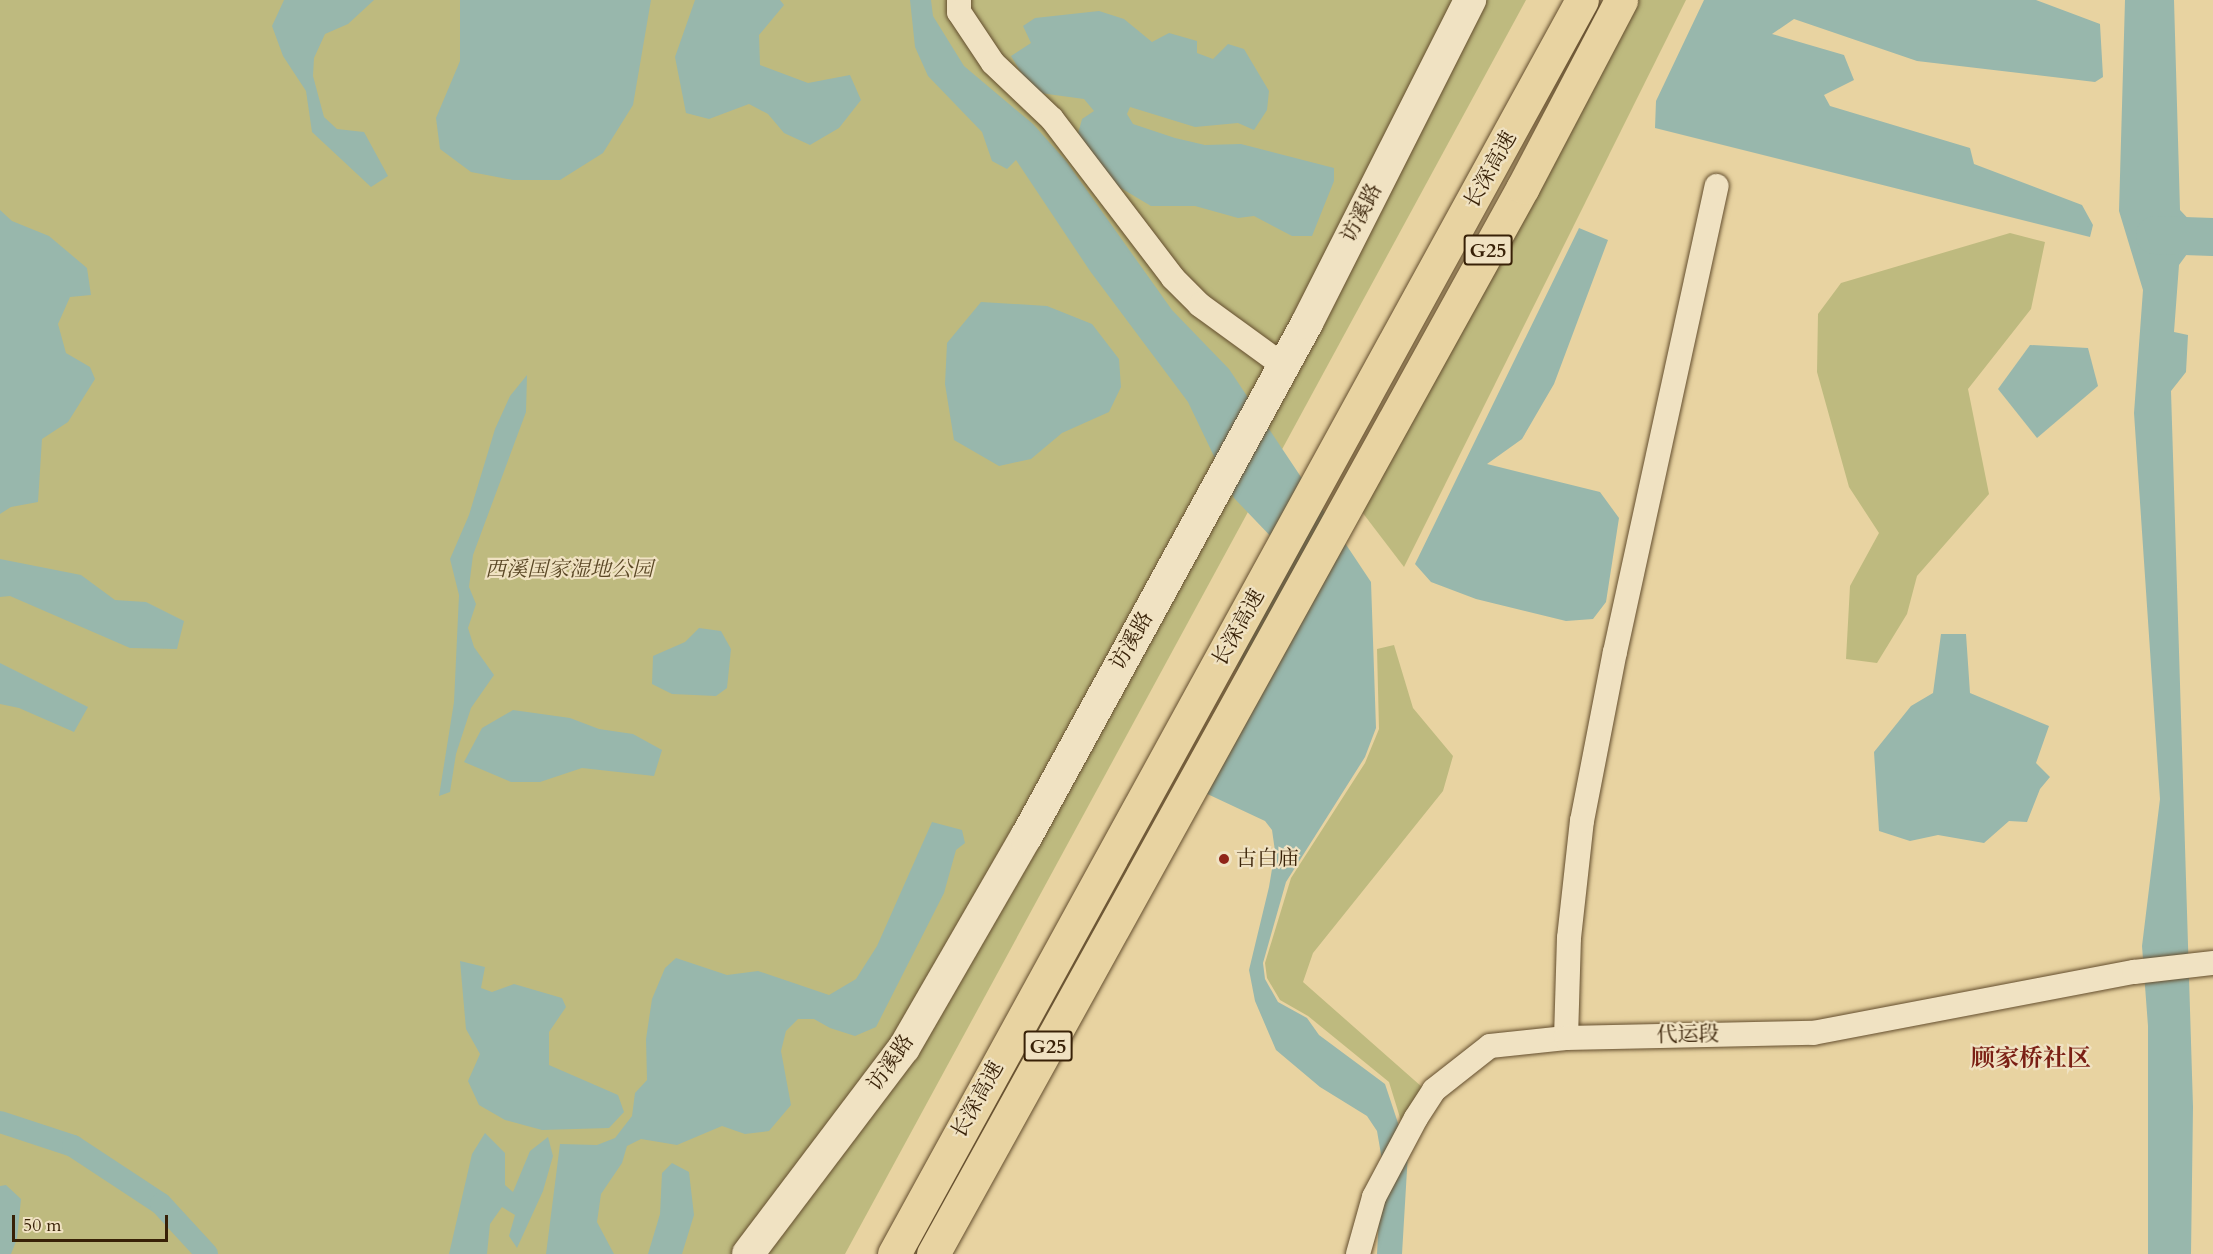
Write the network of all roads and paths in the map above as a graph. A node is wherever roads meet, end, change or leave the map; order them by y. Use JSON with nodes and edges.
{"nodes":[{"id":1,"x":959,"y":0,"type":"edge"},
{"id":2,"x":1470,"y":0,"type":"edge"},
{"id":3,"x":1582,"y":0,"type":"edge"},
{"id":4,"x":1621,"y":0,"type":"edge"},
{"id":5,"x":1717,"y":186,"type":"dead end"},
{"id":6,"x":1284,"y":366,"type":"junction"},
{"id":7,"x":2207,"y":964,"type":"edge"},
{"id":8,"x":1566,"y":1038,"type":"junction"},
{"id":9,"x":748,"y":1254,"type":"edge"},
{"id":10,"x":894,"y":1254,"type":"edge"},
{"id":11,"x":933,"y":1254,"type":"edge"},
{"id":12,"x":1358,"y":1254,"type":"edge"}],
"edges":[{"from":1,"to":6,"type":"street"},
{"from":2,"to":6,"type":"street","name":"访溪路"},
{"from":3,"to":10,"type":"highway","name":"长深高速","number":"G25"},
{"from":4,"to":11,"type":"highway","name":"长深高速","number":"G25"},
{"from":5,"to":8,"type":"street"},
{"from":6,"to":9,"type":"street","name":"访溪路"},
{"from":7,"to":8,"type":"street","name":"代运段"},
{"from":8,"to":12,"type":"street","name":"代运段"}]}
